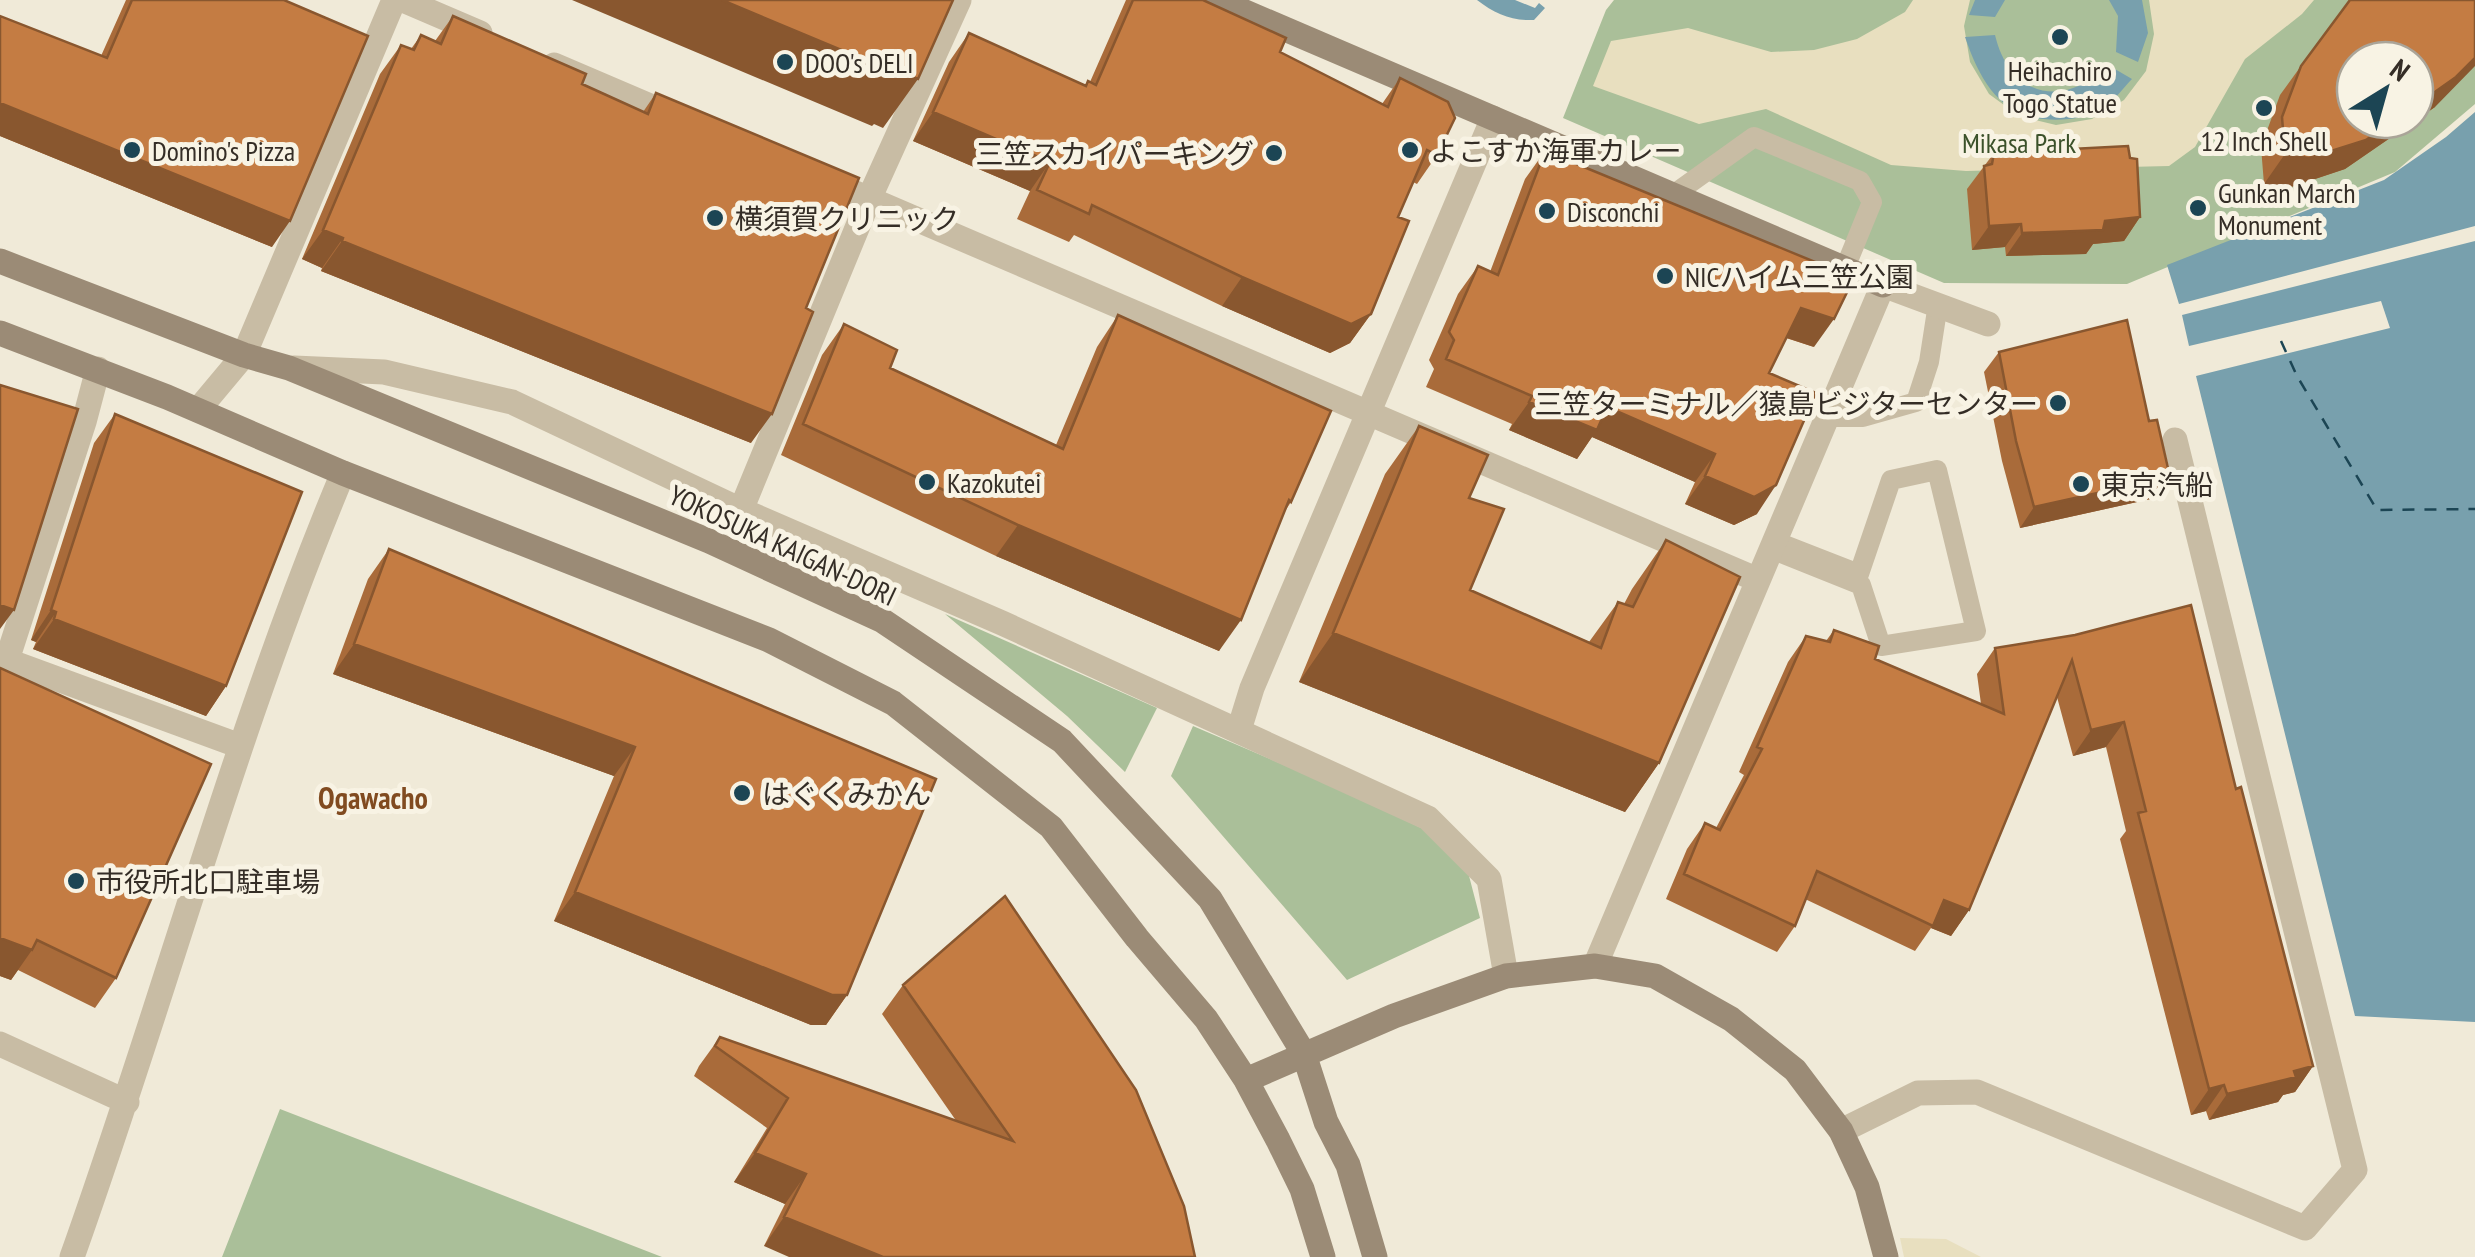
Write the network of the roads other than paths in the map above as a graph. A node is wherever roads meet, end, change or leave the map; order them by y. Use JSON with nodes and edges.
{"nodes":[{"id":1,"x":394,"y":0,"type":"edge"},
{"id":2,"x":403,"y":0,"type":"edge"},
{"id":3,"x":959,"y":0,"type":"edge"},
{"id":4,"x":1217,"y":0,"type":"edge"},
{"id":5,"x":504,"y":44,"type":"edge"},
{"id":6,"x":540,"y":58,"type":"edge"},
{"id":7,"x":1494,"y":118,"type":"junction"},
{"id":8,"x":698,"y":126,"type":"edge"},
{"id":9,"x":804,"y":172,"type":"edge"},
{"id":10,"x":1672,"y":194,"type":"junction"},
{"id":11,"x":869,"y":199,"type":"junction"},
{"id":12,"x":0,"y":260,"type":"edge"},
{"id":13,"x":1845,"y":268,"type":"junction"},
{"id":14,"x":1883,"y":285,"type":"junction"},
{"id":15,"x":1938,"y":304,"type":"junction"},
{"id":16,"x":1988,"y":324,"type":"dead end"},
{"id":17,"x":0,"y":333,"type":"edge"},
{"id":18,"x":244,"y":355,"type":"junction"},
{"id":19,"x":288,"y":368,"type":"junction"},
{"id":20,"x":98,"y":370,"type":"junction"},
{"id":21,"x":198,"y":410,"type":"junction"},
{"id":22,"x":1368,"y":413,"type":"junction"},
{"id":23,"x":1826,"y":416,"type":"junction"},
{"id":24,"x":2176,"y":440,"type":"dead end"},
{"id":25,"x":342,"y":473,"type":"junction"},
{"id":26,"x":741,"y":510,"type":"junction"},
{"id":27,"x":1773,"y":545,"type":"junction"},
{"id":28,"x":1758,"y":580,"type":"junction"},
{"id":29,"x":4,"y":659,"type":"edge"},
{"id":30,"x":1239,"y":730,"type":"junction"},
{"id":31,"x":240,"y":746,"type":"junction"},
{"id":32,"x":1595,"y":966,"type":"junction"},
{"id":33,"x":1506,"y":976,"type":"junction"},
{"id":34,"x":0,"y":1044,"type":"edge"},
{"id":35,"x":1304,"y":1054,"type":"junction"},
{"id":36,"x":1246,"y":1080,"type":"junction"},
{"id":37,"x":127,"y":1102,"type":"junction"},
{"id":38,"x":1840,"y":1131,"type":"junction"},
{"id":39,"x":72,"y":1257,"type":"edge"},
{"id":40,"x":1323,"y":1257,"type":"edge"},
{"id":41,"x":1375,"y":1257,"type":"edge"},
{"id":42,"x":1886,"y":1257,"type":"edge"}],
"edges":[{"from":1,"to":18,"type":"street"},
{"from":2,"to":5,"type":"street"},
{"from":3,"to":11,"type":"street"},
{"from":4,"to":7,"type":"street"},
{"from":6,"to":8,"type":"street"},
{"from":7,"to":10,"type":"street"},
{"from":7,"to":22,"type":"street"},
{"from":9,"to":11,"type":"street"},
{"from":10,"to":13,"type":"street"},
{"from":10,"to":13,"type":"lane"},
{"from":11,"to":22,"type":"street"},
{"from":11,"to":26,"type":"street"},
{"from":12,"to":18,"type":"street","name":"YOKOSUKA KAIGAN-DORI"},
{"from":13,"to":14,"type":"street"},
{"from":14,"to":15,"type":"street"},
{"from":14,"to":23,"type":"street"},
{"from":15,"to":16,"type":"street"},
{"from":15,"to":23,"type":"lane"},
{"from":17,"to":20,"type":"street"},
{"from":18,"to":19,"type":"street","name":"YOKOSUKA KAIGAN-DORI"},
{"from":18,"to":21,"type":"street"},
{"from":19,"to":26,"type":"street"},
{"from":19,"to":35,"type":"street","name":"YOKOSUKA KAIGAN-DORI"},
{"from":20,"to":21,"type":"street"},
{"from":20,"to":29,"type":"street"},
{"from":21,"to":25,"type":"street"},
{"from":22,"to":28,"type":"street"},
{"from":22,"to":30,"type":"street"},
{"from":23,"to":27,"type":"street"},
{"from":24,"to":38,"type":"street"},
{"from":25,"to":31,"type":"street"},
{"from":25,"to":36,"type":"street"},
{"from":26,"to":30,"type":"street"},
{"from":27,"to":27,"type":"lane"},
{"from":27,"to":28,"type":"street"},
{"from":28,"to":32,"type":"street"},
{"from":29,"to":31,"type":"street"},
{"from":30,"to":33,"type":"street"},
{"from":31,"to":37,"type":"street"},
{"from":32,"to":33,"type":"street"},
{"from":32,"to":38,"type":"street"},
{"from":33,"to":35,"type":"street"},
{"from":34,"to":37,"type":"street"},
{"from":35,"to":36,"type":"street"},
{"from":35,"to":41,"type":"street","name":"YOKOSUKA KAIGAN-DORI"},
{"from":36,"to":40,"type":"street"},
{"from":37,"to":39,"type":"street"},
{"from":38,"to":42,"type":"street"}]}
